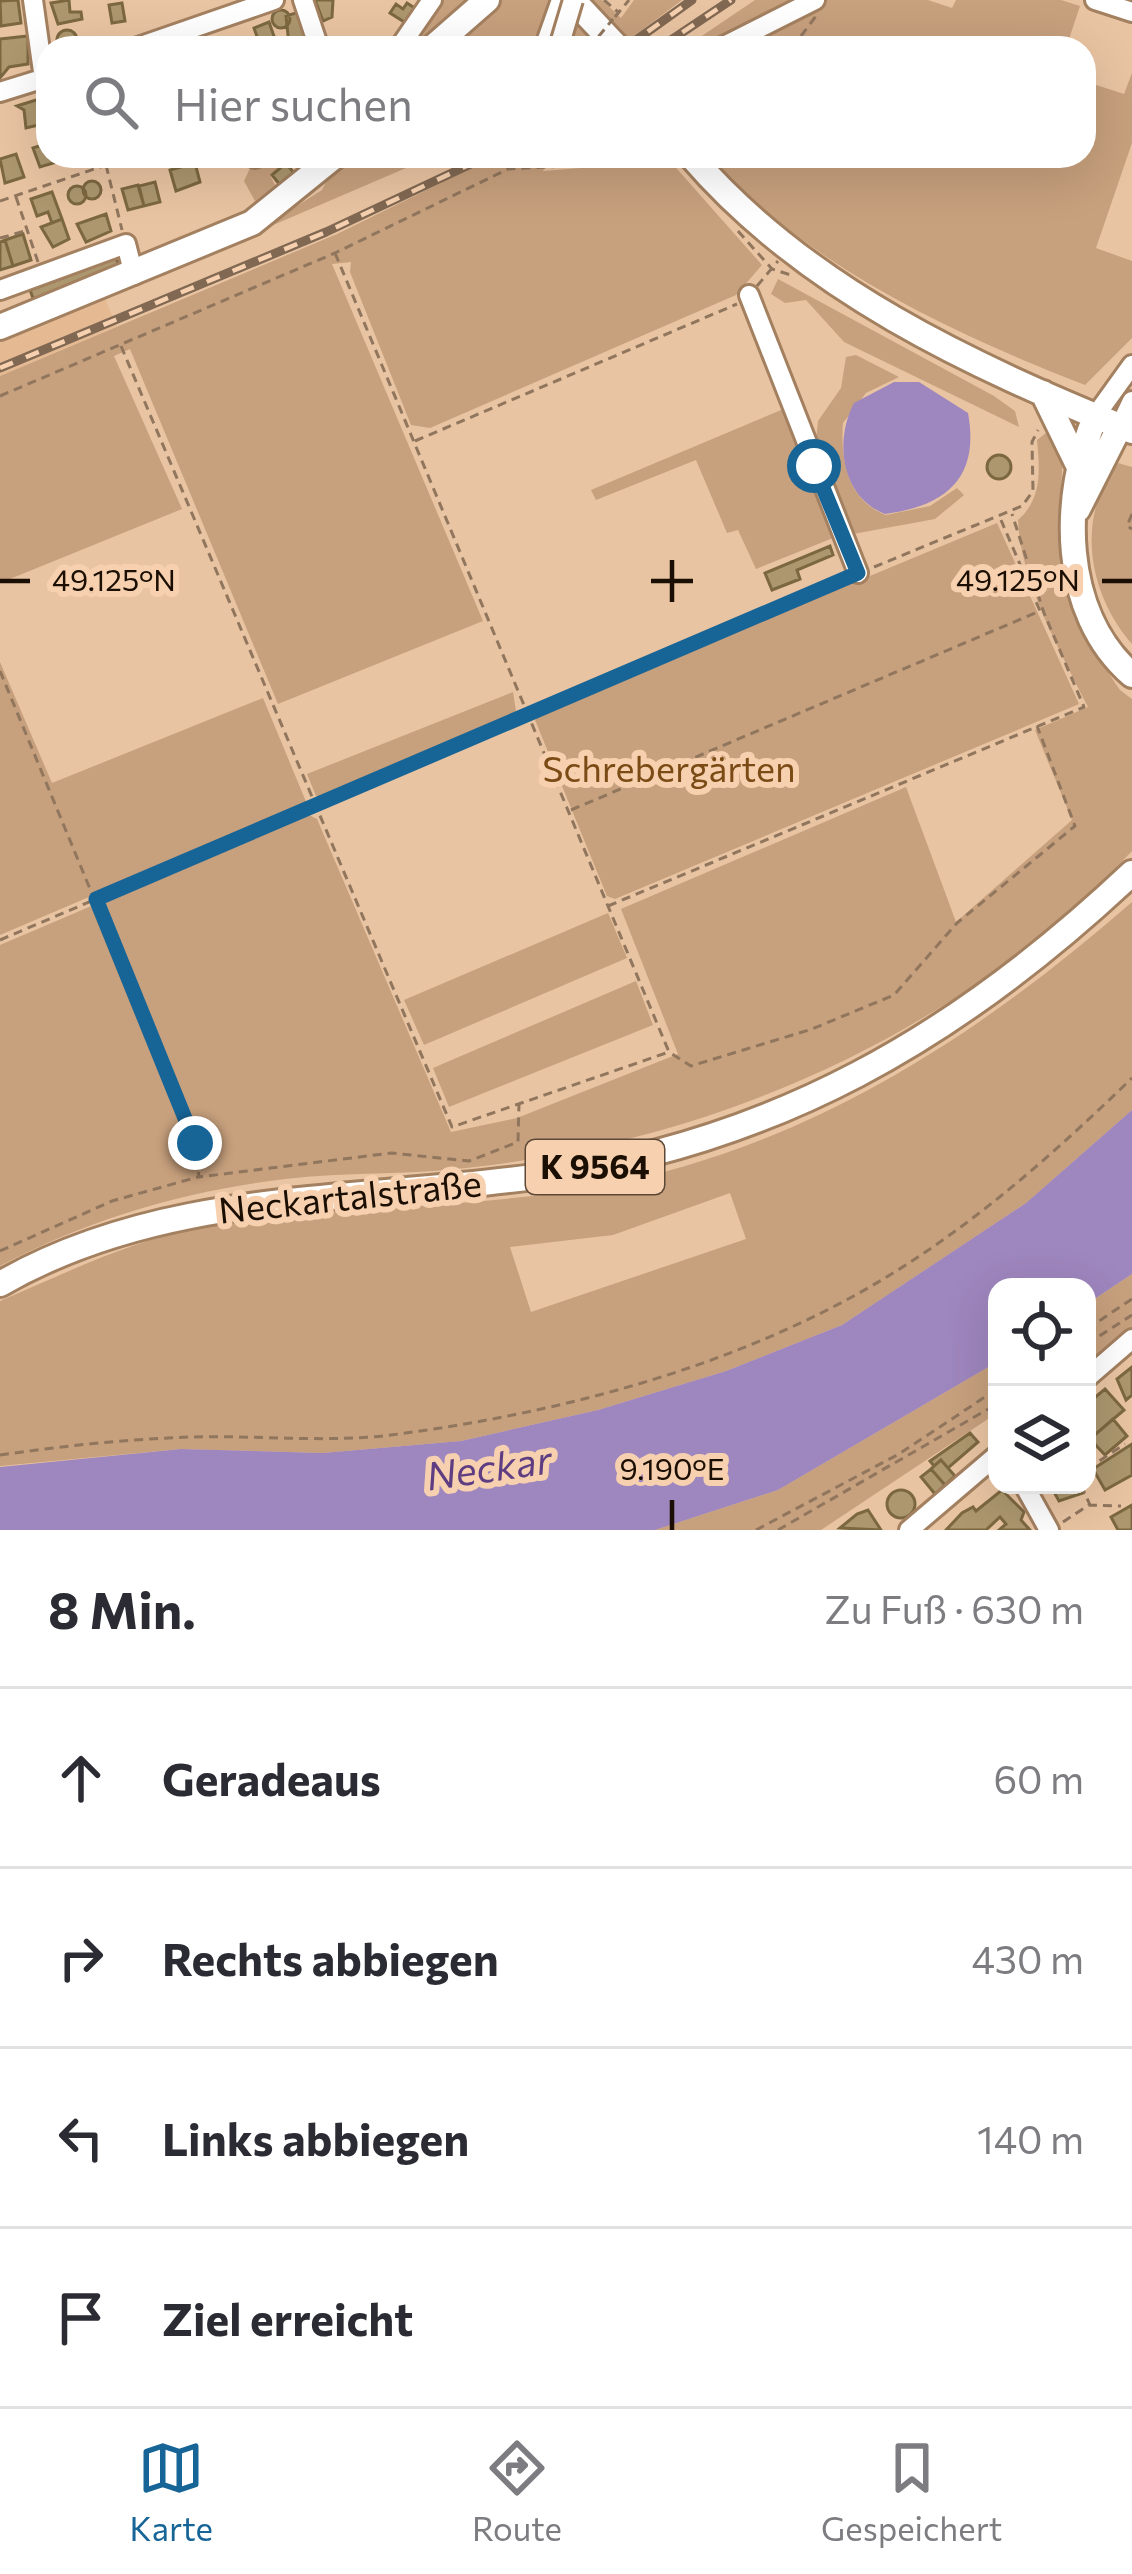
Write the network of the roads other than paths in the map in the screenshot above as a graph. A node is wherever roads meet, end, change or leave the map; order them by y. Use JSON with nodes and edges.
{"nodes":[{"id":1,"x":33,"y":0,"type":"edge"},
{"id":2,"x":274,"y":0,"type":"edge"},
{"id":3,"x":303,"y":0,"type":"edge"},
{"id":4,"x":432,"y":0,"type":"edge"},
{"id":5,"x":487,"y":0,"type":"edge"},
{"id":6,"x":561,"y":0,"type":"edge"},
{"id":7,"x":815,"y":0,"type":"edge"},
{"id":8,"x":1096,"y":0,"type":"edge"},
{"id":9,"x":590,"y":6,"type":"edge"},
{"id":10,"x":1132,"y":12,"type":"edge"},
{"id":11,"x":39,"y":36,"type":"edge"},
{"id":12,"x":170,"y":36,"type":"edge"},
{"id":13,"x":316,"y":36,"type":"edge"},
{"id":14,"x":407,"y":36,"type":"edge"},
{"id":15,"x":446,"y":36,"type":"edge"},
{"id":16,"x":554,"y":36,"type":"edge"},
{"id":17,"x":561,"y":36,"type":"edge"},
{"id":18,"x":610,"y":36,"type":"edge"},
{"id":19,"x":744,"y":36,"type":"edge"},
{"id":20,"x":36,"y":81,"type":"edge"},
{"id":21,"x":0,"y":92,"type":"edge"},
{"id":22,"x":320,"y":168,"type":"edge"},
{"id":23,"x":701,"y":168,"type":"edge"},
{"id":24,"x":134,"y":275,"type":"junction"},
{"id":25,"x":0,"y":290,"type":"edge"},
{"id":26,"x":749,"y":295,"type":"road end"},
{"id":27,"x":0,"y":327,"type":"edge"},
{"id":28,"x":1132,"y":365,"type":"edge"},
{"id":29,"x":1132,"y":401,"type":"edge"},
{"id":30,"x":1042,"y":405,"type":"junction"},
{"id":31,"x":1096,"y":416,"type":"junction"},
{"id":32,"x":1126,"y":428,"type":"edge"},
{"id":33,"x":1077,"y":463,"type":"junction"},
{"id":34,"x":1075,"y":514,"type":"junction"},
{"id":35,"x":858,"y":573,"type":"road end"},
{"id":36,"x":1132,"y":675,"type":"edge"},
{"id":37,"x":1132,"y":873,"type":"edge"},
{"id":38,"x":0,"y":1284,"type":"edge"},
{"id":39,"x":1132,"y":1340,"type":"edge"},
{"id":40,"x":1096,"y":1370,"type":"edge"},
{"id":41,"x":988,"y":1463,"type":"edge"},
{"id":42,"x":1030,"y":1494,"type":"edge"},
{"id":43,"x":909,"y":1530,"type":"edge"},
{"id":44,"x":1053,"y":1530,"type":"edge"}],
"edges":[{"from":1,"to":11,"type":"street"},
{"from":2,"to":12,"type":"street"},
{"from":3,"to":13,"type":"street"},
{"from":4,"to":14,"type":"street"},
{"from":5,"to":15,"type":"main road"},
{"from":6,"to":16,"type":"street"},
{"from":7,"to":19,"type":"street"},
{"from":8,"to":10,"type":"street"},
{"from":9,"to":17,"type":"street","bridge":true},
{"from":9,"to":18,"type":"main road"},
{"from":20,"to":21,"type":"street"},
{"from":22,"to":24,"type":"main road"},
{"from":23,"to":30,"type":"main road"},
{"from":24,"to":25,"type":"street"},
{"from":24,"to":27,"type":"main road"},
{"from":26,"to":35,"type":"street"},
{"from":28,"to":31,"type":"street"},
{"from":29,"to":32,"type":"street"},
{"from":30,"to":31,"type":"main road"},
{"from":30,"to":33,"type":"main road"},
{"from":31,"to":32,"type":"main road"},
{"from":31,"to":33,"type":"main road"},
{"from":32,"to":34,"type":"main road"},
{"from":33,"to":34,"type":"main road"},
{"from":34,"to":36,"type":"main road"},
{"from":37,"to":38,"type":"main road","name":"Neckartalstraße","number":"K 9564"},
{"from":39,"to":40,"type":"street"},
{"from":41,"to":43,"type":"street"},
{"from":42,"to":44,"type":"street"}]}
